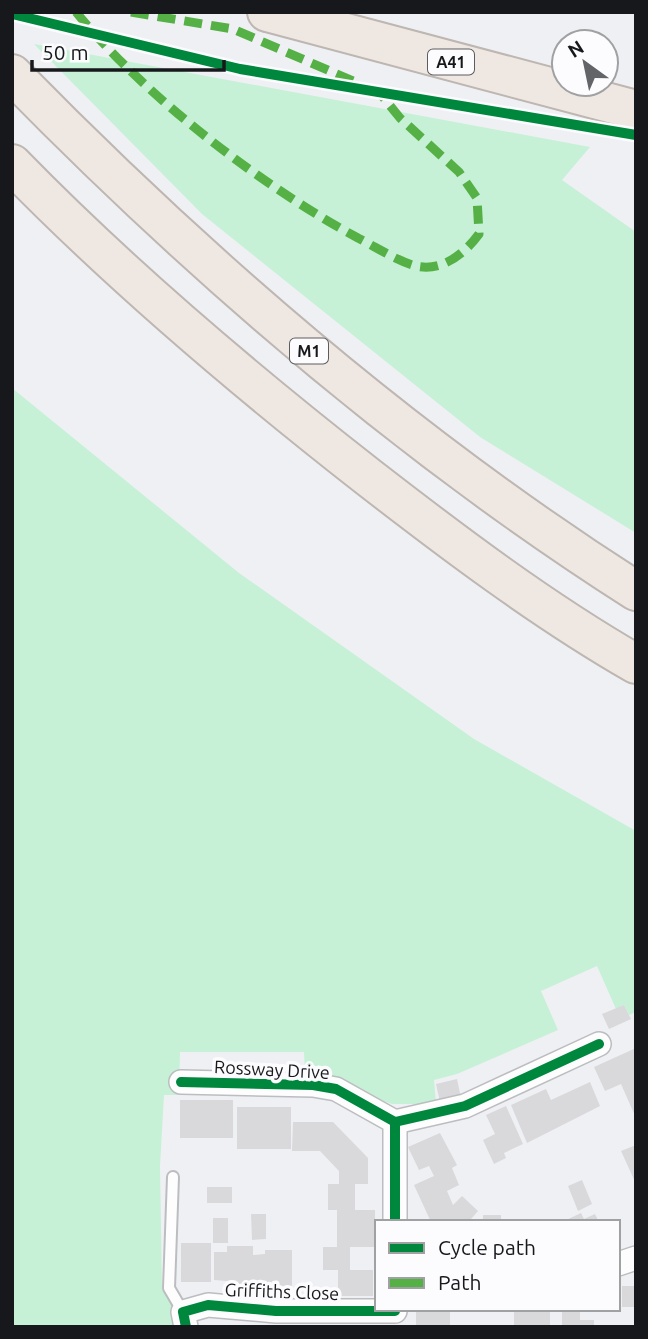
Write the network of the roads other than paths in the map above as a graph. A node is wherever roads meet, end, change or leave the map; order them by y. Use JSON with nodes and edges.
{"nodes":[{"id":1,"x":267,"y":12,"type":"edge"},
{"id":2,"x":12,"y":74,"type":"edge"},
{"id":3,"x":636,"y":110,"type":"edge"},
{"id":4,"x":12,"y":164,"type":"edge"},
{"id":5,"x":636,"y":591,"type":"edge"},
{"id":6,"x":636,"y":664,"type":"edge"},
{"id":7,"x":599,"y":1044,"type":"dead end"},
{"id":8,"x":181,"y":1082,"type":"dead end"},
{"id":9,"x":395,"y":1122,"type":"junction"},
{"id":10,"x":173,"y":1177,"type":"dead end"},
{"id":11,"x":395,"y":1220,"type":"edge"},
{"id":12,"x":395,"y":1316,"type":"edge"},
{"id":13,"x":184,"y":1319,"type":"edge"}],
"edges":[{"from":1,"to":3,"type":"highway","number":"A41"},
{"from":2,"to":5,"type":"highway","number":"M1"},
{"from":4,"to":6,"type":"highway"},
{"from":7,"to":9,"type":"street"},
{"from":8,"to":9,"type":"street","name":"Rossway Drive"},
{"from":9,"to":11,"type":"street"},
{"from":10,"to":13,"type":"lane"},
{"from":12,"to":13,"type":"street","name":"Griffiths Close"}]}
